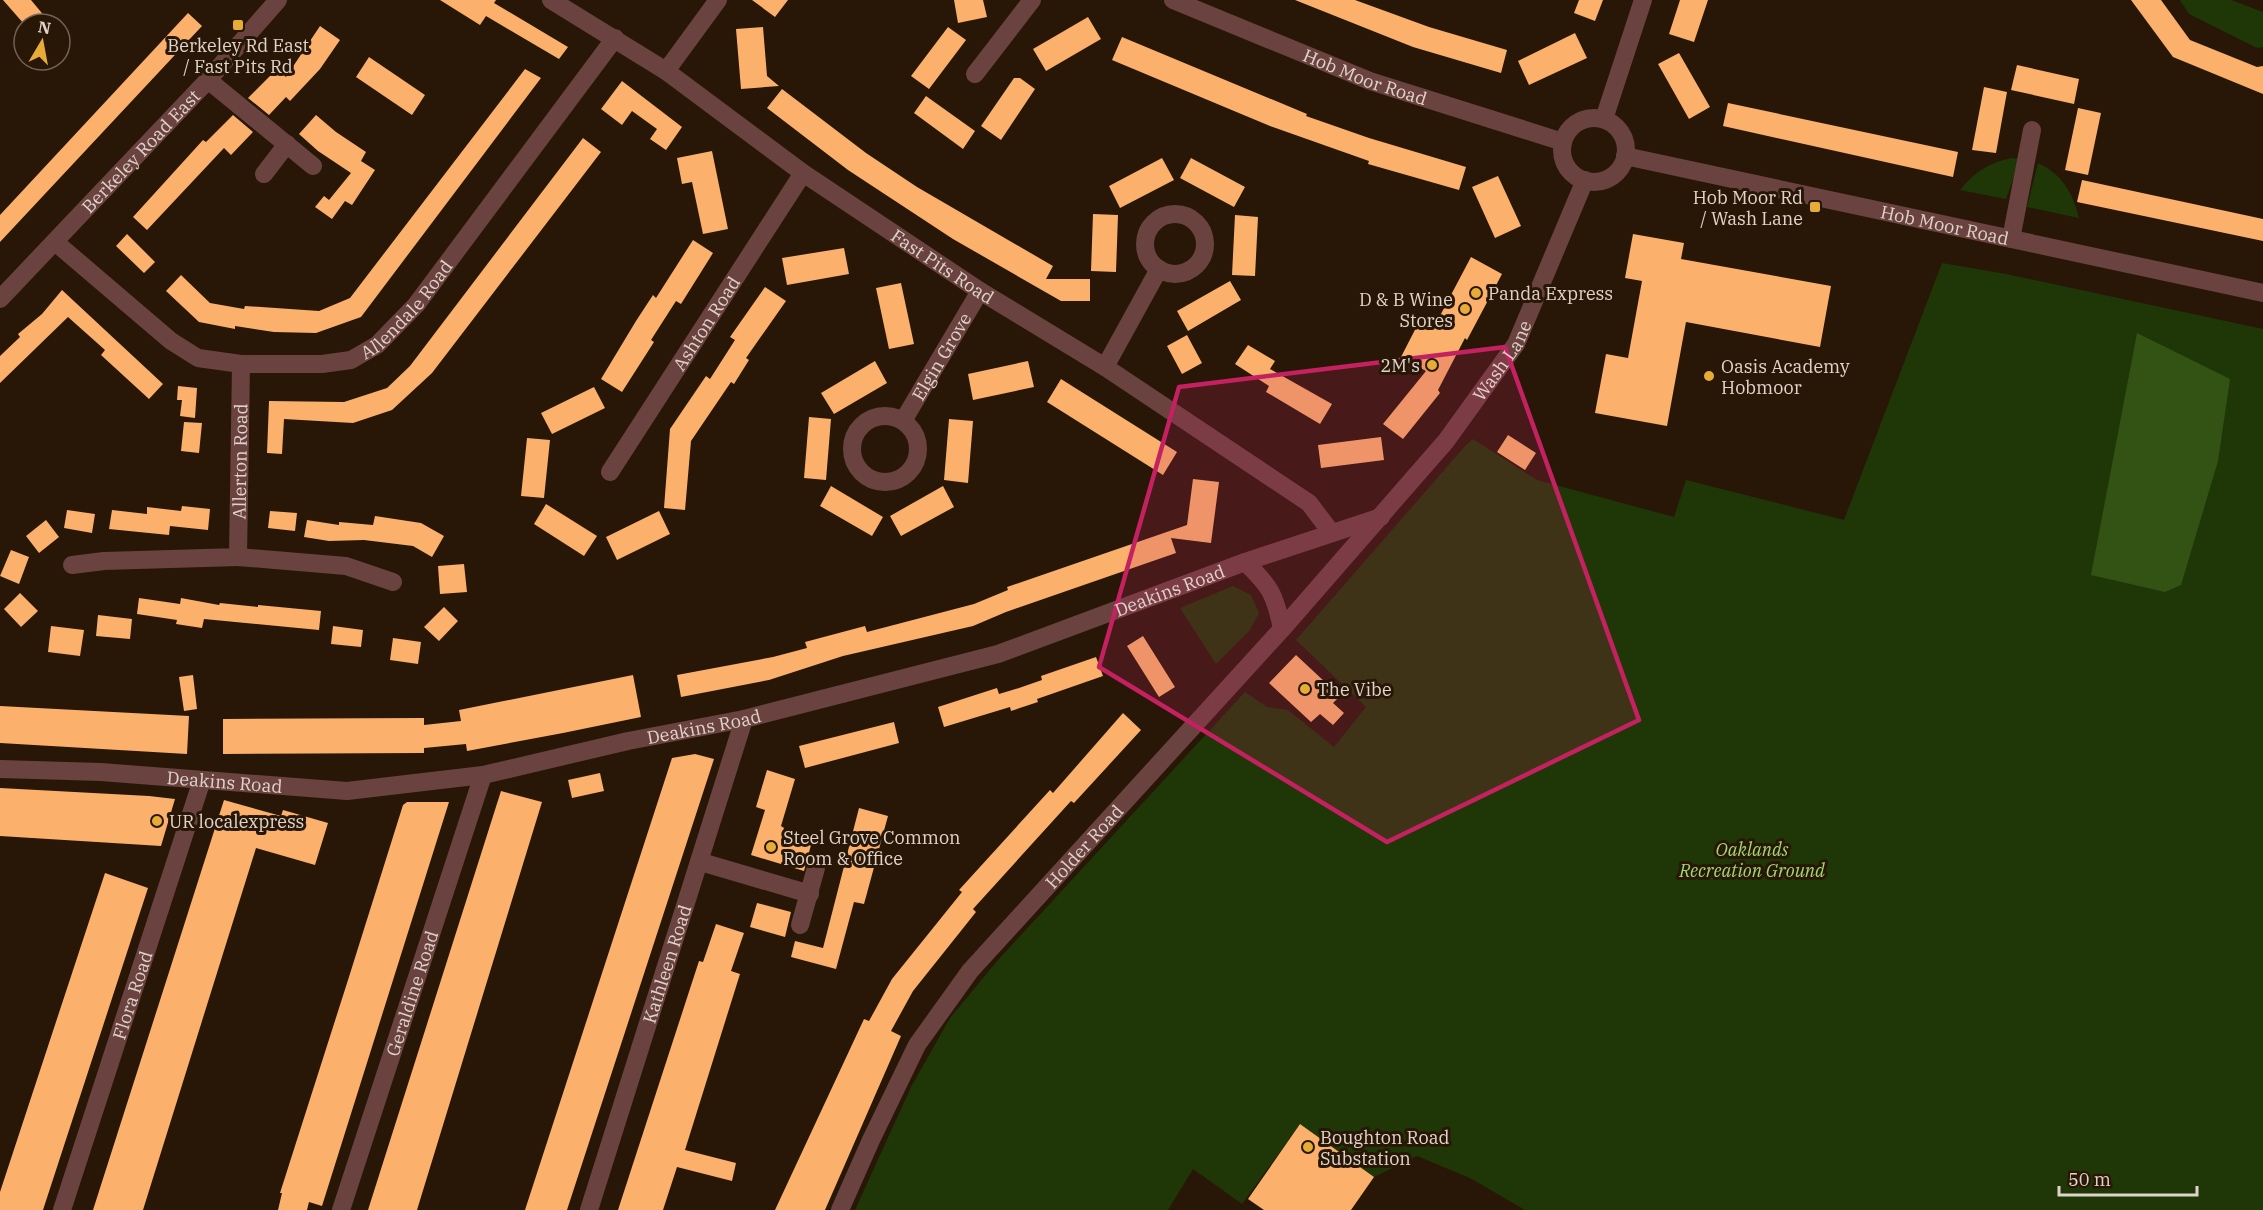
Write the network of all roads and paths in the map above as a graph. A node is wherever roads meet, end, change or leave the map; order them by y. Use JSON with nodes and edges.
{"nodes":[{"id":1,"x":278,"y":0,"type":"edge"},
{"id":2,"x":551,"y":0,"type":"edge"},
{"id":3,"x":718,"y":0,"type":"edge"},
{"id":4,"x":1032,"y":0,"type":"edge"},
{"id":5,"x":1173,"y":0,"type":"edge"},
{"id":6,"x":1643,"y":0,"type":"edge"},
{"id":7,"x":615,"y":38,"type":"junction"},
{"id":8,"x":666,"y":71,"type":"junction"},
{"id":9,"x":975,"y":74,"type":"dead end"},
{"id":10,"x":208,"y":80,"type":"junction"},
{"id":11,"x":1604,"y":119,"type":"junction"},
{"id":12,"x":2032,"y":130,"type":"dead end"},
{"id":13,"x":1563,"y":142,"type":"junction"},
{"id":14,"x":287,"y":144,"type":"junction"},
{"id":15,"x":1625,"y":156,"type":"junction"},
{"id":16,"x":313,"y":166,"type":"dead end"},
{"id":17,"x":803,"y":173,"type":"junction"},
{"id":18,"x":264,"y":174,"type":"dead end"},
{"id":19,"x":1585,"y":180,"type":"junction"},
{"id":20,"x":2011,"y":239,"type":"junction"},
{"id":21,"x":55,"y":242,"type":"junction"},
{"id":22,"x":1159,"y":270,"type":"dead end"},
{"id":23,"x":980,"y":291,"type":"junction"},
{"id":24,"x":2263,"y":293,"type":"edge"},
{"id":25,"x":0,"y":299,"type":"edge"},
{"id":26,"x":241,"y":364,"type":"junction"},
{"id":27,"x":1105,"y":367,"type":"junction"},
{"id":28,"x":903,"y":421,"type":"dead end"},
{"id":29,"x":610,"y":472,"type":"dead end"},
{"id":30,"x":1381,"y":517,"type":"junction"},
{"id":31,"x":1331,"y":532,"type":"junction"},
{"id":32,"x":238,"y":558,"type":"junction"},
{"id":33,"x":1245,"y":562,"type":"junction"},
{"id":34,"x":72,"y":565,"type":"dead end"},
{"id":35,"x":393,"y":582,"type":"dead end"},
{"id":36,"x":1282,"y":629,"type":"junction"},
{"id":37,"x":744,"y":719,"type":"junction"},
{"id":38,"x":0,"y":769,"type":"edge"},
{"id":39,"x":483,"y":776,"type":"junction"},
{"id":40,"x":202,"y":780,"type":"junction"},
{"id":41,"x":701,"y":862,"type":"junction"},
{"id":42,"x":816,"y":868,"type":"dead end"},
{"id":43,"x":810,"y":894,"type":"junction"},
{"id":44,"x":800,"y":925,"type":"dead end"},
{"id":45,"x":62,"y":1210,"type":"edge"},
{"id":46,"x":341,"y":1210,"type":"edge"},
{"id":47,"x":589,"y":1210,"type":"edge"},
{"id":48,"x":840,"y":1210,"type":"edge"}],
"edges":[{"from":1,"to":10,"type":"street","name":"Berkeley Road East"},
{"from":2,"to":7,"type":"street","name":"Fast Pits Road"},
{"from":3,"to":8,"type":"street"},
{"from":4,"to":9,"type":"street"},
{"from":5,"to":13,"type":"street","name":"Hob Moor Road"},
{"from":6,"to":11,"type":"street"},
{"from":7,"to":8,"type":"street","name":"Fast Pits Road"},
{"from":7,"to":26,"type":"street","name":"Allendale Road"},
{"from":8,"to":17,"type":"street","name":"Fast Pits Road"},
{"from":10,"to":14,"type":"street"},
{"from":10,"to":21,"type":"street","name":"Berkeley Road East"},
{"from":11,"to":13,"type":"street"},
{"from":11,"to":15,"type":"street"},
{"from":12,"to":20,"type":"street"},
{"from":13,"to":19,"type":"street"},
{"from":14,"to":16,"type":"street"},
{"from":14,"to":18,"type":"street"},
{"from":15,"to":19,"type":"street"},
{"from":15,"to":20,"type":"street","name":"Hob Moor Road"},
{"from":17,"to":23,"type":"street","name":"Fast Pits Road"},
{"from":17,"to":29,"type":"street","name":"Ashton Road"},
{"from":19,"to":30,"type":"street","name":"Wash Lane"},
{"from":20,"to":24,"type":"street","name":"Hob Moor Road"},
{"from":21,"to":25,"type":"street","name":"Berkeley Road East"},
{"from":21,"to":26,"type":"street","name":"Allendale Road"},
{"from":22,"to":27,"type":"street"},
{"from":23,"to":27,"type":"street","name":"Fast Pits Road"},
{"from":23,"to":28,"type":"street","name":"Elgin Grove"},
{"from":26,"to":32,"type":"street","name":"Allerton Road"},
{"from":27,"to":31,"type":"street","name":"Fast Pits Road"},
{"from":30,"to":31,"type":"street","name":"Deakins Road"},
{"from":30,"to":36,"type":"street","name":"Holder Road"},
{"from":31,"to":33,"type":"street","name":"Deakins Road"},
{"from":32,"to":34,"type":"street"},
{"from":32,"to":35,"type":"street"},
{"from":33,"to":36,"type":"street"},
{"from":33,"to":37,"type":"street","name":"Deakins Road"},
{"from":36,"to":48,"type":"street","name":"Holder Road"},
{"from":37,"to":39,"type":"street","name":"Deakins Road"},
{"from":37,"to":41,"type":"street","name":"Kathleen Road"},
{"from":38,"to":40,"type":"street","name":"Deakins Road"},
{"from":39,"to":40,"type":"street","name":"Deakins Road"},
{"from":39,"to":46,"type":"street","name":"Geraldine Road"},
{"from":40,"to":45,"type":"street","name":"Flora Road"},
{"from":41,"to":43,"type":"street"},
{"from":41,"to":47,"type":"street","name":"Kathleen Road"},
{"from":42,"to":43,"type":"street"},
{"from":43,"to":44,"type":"street"}]}
